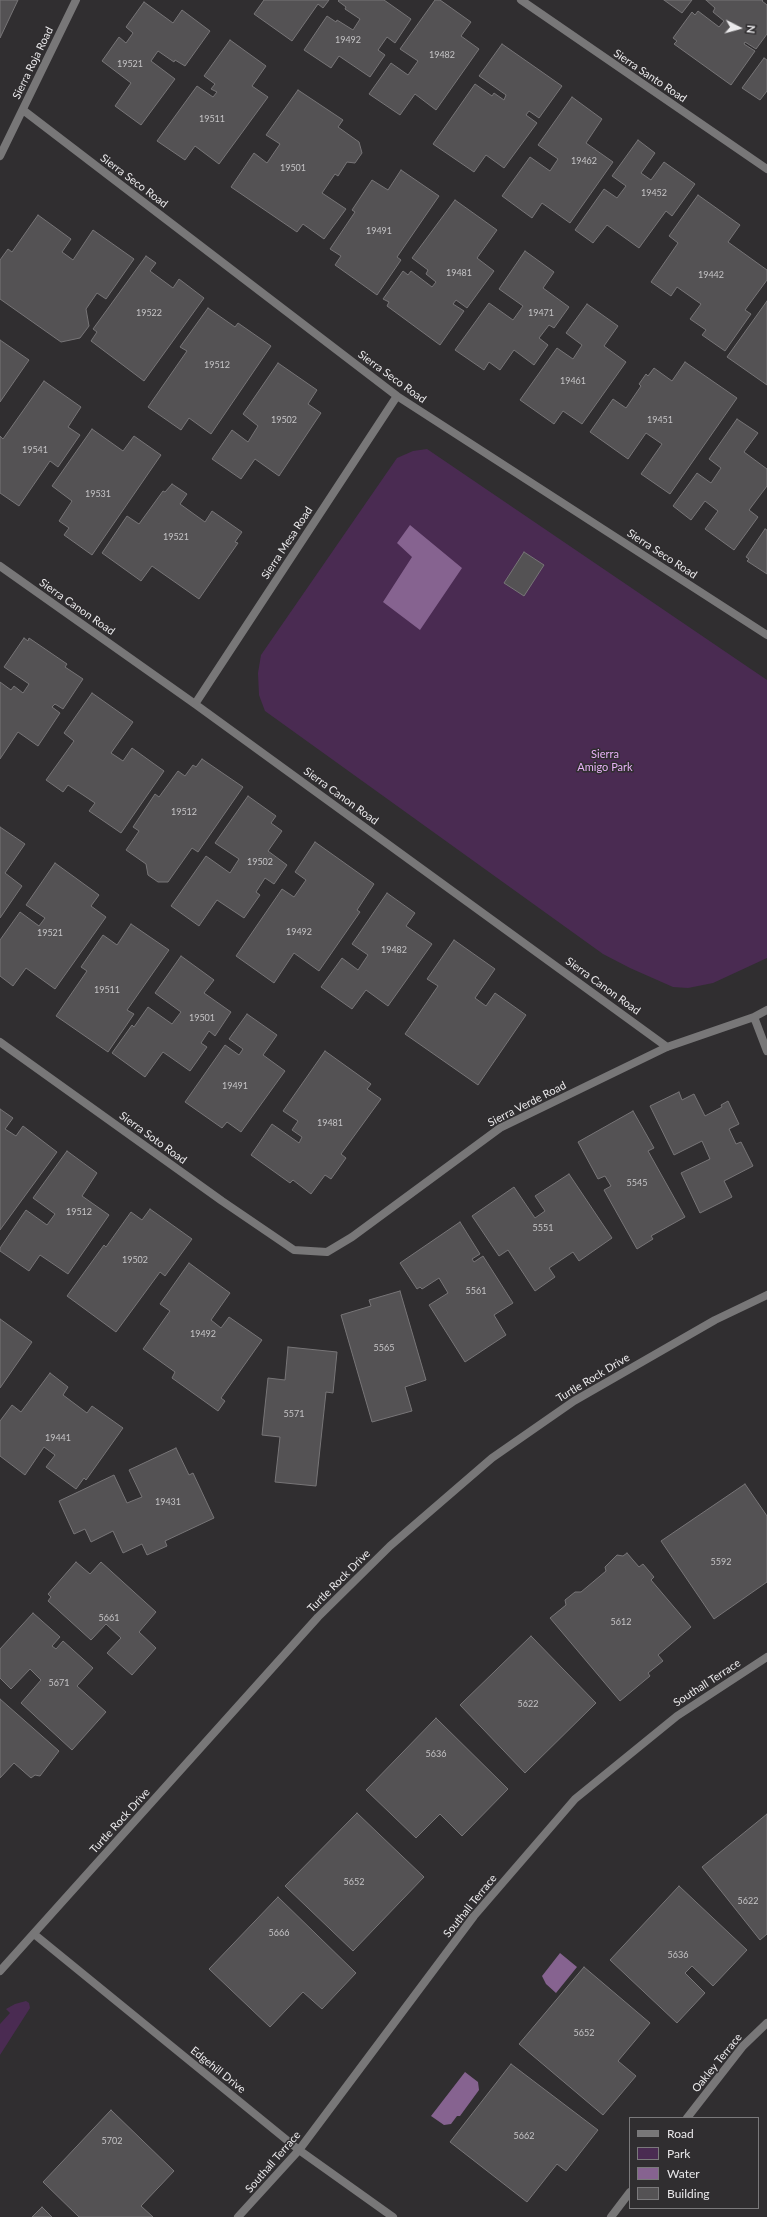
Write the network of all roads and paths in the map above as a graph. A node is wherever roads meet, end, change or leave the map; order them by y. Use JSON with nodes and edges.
{"nodes":[{"id":1,"x":76,"y":0,"type":"edge"},
{"id":2,"x":521,"y":0,"type":"edge"},
{"id":3,"x":23,"y":110,"type":"junction"},
{"id":4,"x":0,"y":156,"type":"edge"},
{"id":5,"x":767,"y":169,"type":"edge"},
{"id":6,"x":397,"y":396,"type":"junction"},
{"id":7,"x":0,"y":566,"type":"edge"},
{"id":8,"x":767,"y":635,"type":"edge"},
{"id":9,"x":195,"y":704,"type":"junction"},
{"id":10,"x":767,"y":1010,"type":"edge"},
{"id":11,"x":754,"y":1017,"type":"junction"},
{"id":12,"x":0,"y":1042,"type":"edge"},
{"id":13,"x":667,"y":1046,"type":"junction"},
{"id":14,"x":767,"y":1051,"type":"edge"},
{"id":15,"x":294,"y":1250,"type":"joint"},
{"id":16,"x":767,"y":1295,"type":"edge"},
{"id":17,"x":767,"y":1657,"type":"edge"},
{"id":18,"x":34,"y":1934,"type":"junction"},
{"id":19,"x":0,"y":1971,"type":"edge"},
{"id":20,"x":767,"y":2023,"type":"edge"},
{"id":21,"x":688,"y":2117,"type":"edge"},
{"id":22,"x":299,"y":2150,"type":"junction"},
{"id":23,"x":629,"y":2193,"type":"edge"},
{"id":24,"x":238,"y":2217,"type":"edge"},
{"id":25,"x":393,"y":2217,"type":"edge"},
{"id":26,"x":611,"y":2217,"type":"edge"}],
"edges":[{"from":1,"to":3,"type":"street","name":"Sierra Roja Road"},
{"from":2,"to":5,"type":"street","name":"Sierra Santo Road"},
{"from":3,"to":4,"type":"street","name":"Sierra Roja Road"},
{"from":3,"to":6,"type":"street","name":"Sierra Seco Road"},
{"from":6,"to":8,"type":"street","name":"Sierra Seco Road"},
{"from":6,"to":9,"type":"street","name":"Sierra Mesa Road"},
{"from":7,"to":9,"type":"street","name":"Sierra Canon Road"},
{"from":9,"to":13,"type":"street","name":"Sierra Canon Road"},
{"from":10,"to":11,"type":"street","name":"Sierra Verde Road"},
{"from":11,"to":13,"type":"street","name":"Sierra Verde Road"},
{"from":11,"to":14,"type":"street"},
{"from":12,"to":15,"type":"street","name":"Sierra Soto Road"},
{"from":13,"to":15,"type":"street","name":"Sierra Verde Road"},
{"from":16,"to":18,"type":"street","name":"Turtle Rock Drive"},
{"from":17,"to":22,"type":"street","name":"Southall Terrace"},
{"from":18,"to":19,"type":"street","name":"Turtle Rock Drive"},
{"from":18,"to":22,"type":"street","name":"Edgehill Drive"},
{"from":20,"to":21,"type":"street","name":"Oakley Terrace"},
{"from":22,"to":24,"type":"street","name":"Southall Terrace"},
{"from":22,"to":25,"type":"street","name":"Edgehill Drive"},
{"from":23,"to":26,"type":"street"}]}
